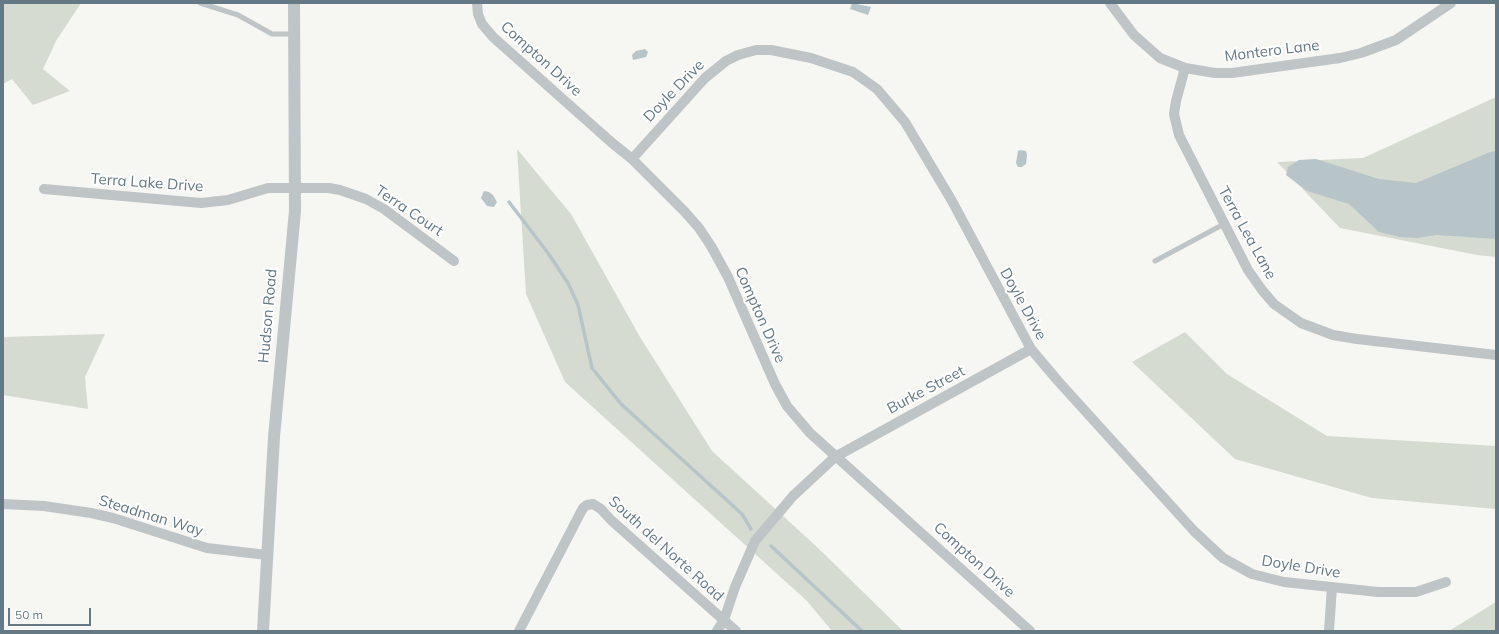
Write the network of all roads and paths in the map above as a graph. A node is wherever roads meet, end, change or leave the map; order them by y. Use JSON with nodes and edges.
{"nodes":[{"id":1,"x":200,"y":3,"type":"edge"},
{"id":2,"x":294,"y":3,"type":"edge"},
{"id":3,"x":477,"y":3,"type":"edge"},
{"id":4,"x":1110,"y":3,"type":"edge"},
{"id":5,"x":1451,"y":3,"type":"edge"},
{"id":6,"x":295,"y":34,"type":"junction"},
{"id":7,"x":1185,"y":68,"type":"junction"},
{"id":8,"x":632,"y":159,"type":"junction"},
{"id":9,"x":295,"y":188,"type":"junction"},
{"id":10,"x":44,"y":190,"type":"dead end"},
{"id":11,"x":1224,"y":224,"type":"junction"},
{"id":12,"x":454,"y":261,"type":"dead end"},
{"id":13,"x":1155,"y":261,"type":"dead end"},
{"id":14,"x":1031,"y":349,"type":"junction"},
{"id":15,"x":1496,"y":355,"type":"edge"},
{"id":16,"x":835,"y":456,"type":"junction"},
{"id":17,"x":3,"y":504,"type":"edge"},
{"id":18,"x":267,"y":555,"type":"junction"},
{"id":19,"x":1446,"y":582,"type":"dead end"},
{"id":20,"x":1332,"y":587,"type":"junction"},
{"id":21,"x":724,"y":620,"type":"junction"},
{"id":22,"x":263,"y":631,"type":"edge"},
{"id":23,"x":519,"y":631,"type":"edge"},
{"id":24,"x":717,"y":631,"type":"edge"},
{"id":25,"x":736,"y":631,"type":"edge"},
{"id":26,"x":1030,"y":631,"type":"edge"},
{"id":27,"x":1329,"y":631,"type":"edge"}],
"edges":[{"from":1,"to":6,"type":"lane"},
{"from":2,"to":6,"type":"street","name":"Hudson Road"},
{"from":3,"to":8,"type":"street","name":"Compton Drive"},
{"from":4,"to":7,"type":"street","name":"Montero Lane"},
{"from":5,"to":7,"type":"street","name":"Montero Lane"},
{"from":6,"to":9,"type":"street","name":"Hudson Road"},
{"from":7,"to":11,"type":"street","name":"Terra Lea Lane"},
{"from":8,"to":14,"type":"street","name":"Doyle Drive"},
{"from":8,"to":16,"type":"street","name":"Compton Drive"},
{"from":9,"to":10,"type":"street","name":"Terra Lake Drive"},
{"from":9,"to":12,"type":"street","name":"Terra Court"},
{"from":9,"to":18,"type":"street","name":"Hudson Road"},
{"from":11,"to":13,"type":"lane"},
{"from":11,"to":15,"type":"street","name":"Terra Lea Lane"},
{"from":14,"to":16,"type":"street","name":"Burke Street"},
{"from":14,"to":20,"type":"street","name":"Doyle Drive"},
{"from":16,"to":21,"type":"street","name":"Burke Street"},
{"from":16,"to":26,"type":"street","name":"Compton Drive"},
{"from":17,"to":18,"type":"street","name":"Steadman Way"},
{"from":18,"to":22,"type":"street","name":"Hudson Road"},
{"from":19,"to":20,"type":"street","name":"Doyle Drive"},
{"from":20,"to":27,"type":"street"},
{"from":21,"to":23,"type":"street","name":"South del Norte Road"},
{"from":21,"to":24,"type":"street","name":"Burke Street"},
{"from":21,"to":25,"type":"street"}]}
